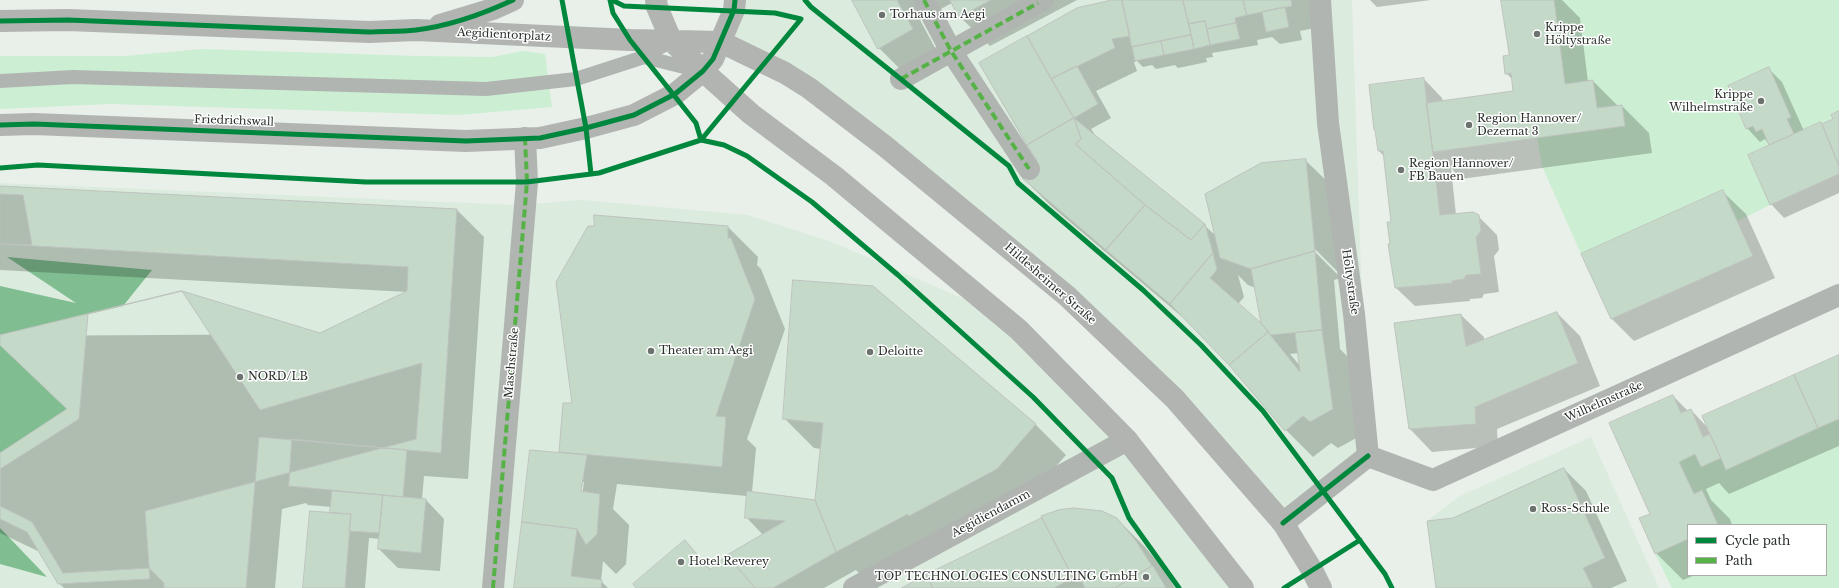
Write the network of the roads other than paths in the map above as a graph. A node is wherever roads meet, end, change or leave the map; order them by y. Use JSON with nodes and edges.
{"nodes":[{"id":1,"x":513,"y":0,"type":"edge"},
{"id":2,"x":656,"y":0,"type":"edge"},
{"id":3,"x":735,"y":0,"type":"edge"},
{"id":4,"x":924,"y":0,"type":"edge"},
{"id":5,"x":1320,"y":0,"type":"edge"},
{"id":6,"x":1040,"y":1,"type":"edge"},
{"id":7,"x":0,"y":21,"type":"edge"},
{"id":8,"x":416,"y":30,"type":"junction"},
{"id":9,"x":671,"y":40,"type":"junction"},
{"id":10,"x":721,"y":42,"type":"junction"},
{"id":11,"x":951,"y":50,"type":"junction"},
{"id":12,"x":644,"y":57,"type":"junction"},
{"id":13,"x":703,"y":71,"type":"junction"},
{"id":14,"x":901,"y":79,"type":"dead end"},
{"id":15,"x":0,"y":82,"type":"edge"},
{"id":16,"x":0,"y":125,"type":"edge"},
{"id":17,"x":525,"y":138,"type":"junction"},
{"id":18,"x":1030,"y":169,"type":"dead end"},
{"id":19,"x":1839,"y":296,"type":"edge"},
{"id":20,"x":1127,"y":440,"type":"junction"},
{"id":21,"x":1368,"y":456,"type":"junction"},
{"id":22,"x":1283,"y":523,"type":"junction"},
{"id":23,"x":493,"y":588,"type":"edge"},
{"id":24,"x":854,"y":588,"type":"edge"},
{"id":25,"x":1243,"y":588,"type":"edge"},
{"id":26,"x":1321,"y":588,"type":"edge"}],
"edges":[{"from":1,"to":8,"type":"main road","name":"Aegidientorplatz"},
{"from":2,"to":9,"type":"main road"},
{"from":3,"to":10,"type":"main road"},
{"from":4,"to":11,"type":"street"},
{"from":5,"to":21,"type":"street","name":"Höltystraße"},
{"from":6,"to":11,"type":"street"},
{"from":7,"to":8,"type":"main road"},
{"from":8,"to":9,"type":"main road","name":"Aegidientorplatz"},
{"from":9,"to":10,"type":"main road","name":"Aegidientorplatz"},
{"from":9,"to":12,"type":"lane"},
{"from":9,"to":13,"type":"main road"},
{"from":10,"to":13,"type":"main road"},
{"from":10,"to":22,"type":"main road","name":"Hildesheimer Straße"},
{"from":11,"to":14,"type":"street"},
{"from":11,"to":18,"type":"street"},
{"from":12,"to":13,"type":"lane"},
{"from":12,"to":15,"type":"lane"},
{"from":13,"to":17,"type":"main road"},
{"from":13,"to":20,"type":"main road"},
{"from":16,"to":17,"type":"main road","name":"Friedrichswall"},
{"from":17,"to":23,"type":"street","name":"Maschstraße"},
{"from":19,"to":21,"type":"street","name":"Wilhelmstraße"},
{"from":20,"to":24,"type":"street","name":"Aegidiendamm"},
{"from":20,"to":25,"type":"main road"},
{"from":21,"to":22,"type":"street"},
{"from":22,"to":26,"type":"main road","name":"Hildesheimer Straße"}]}
